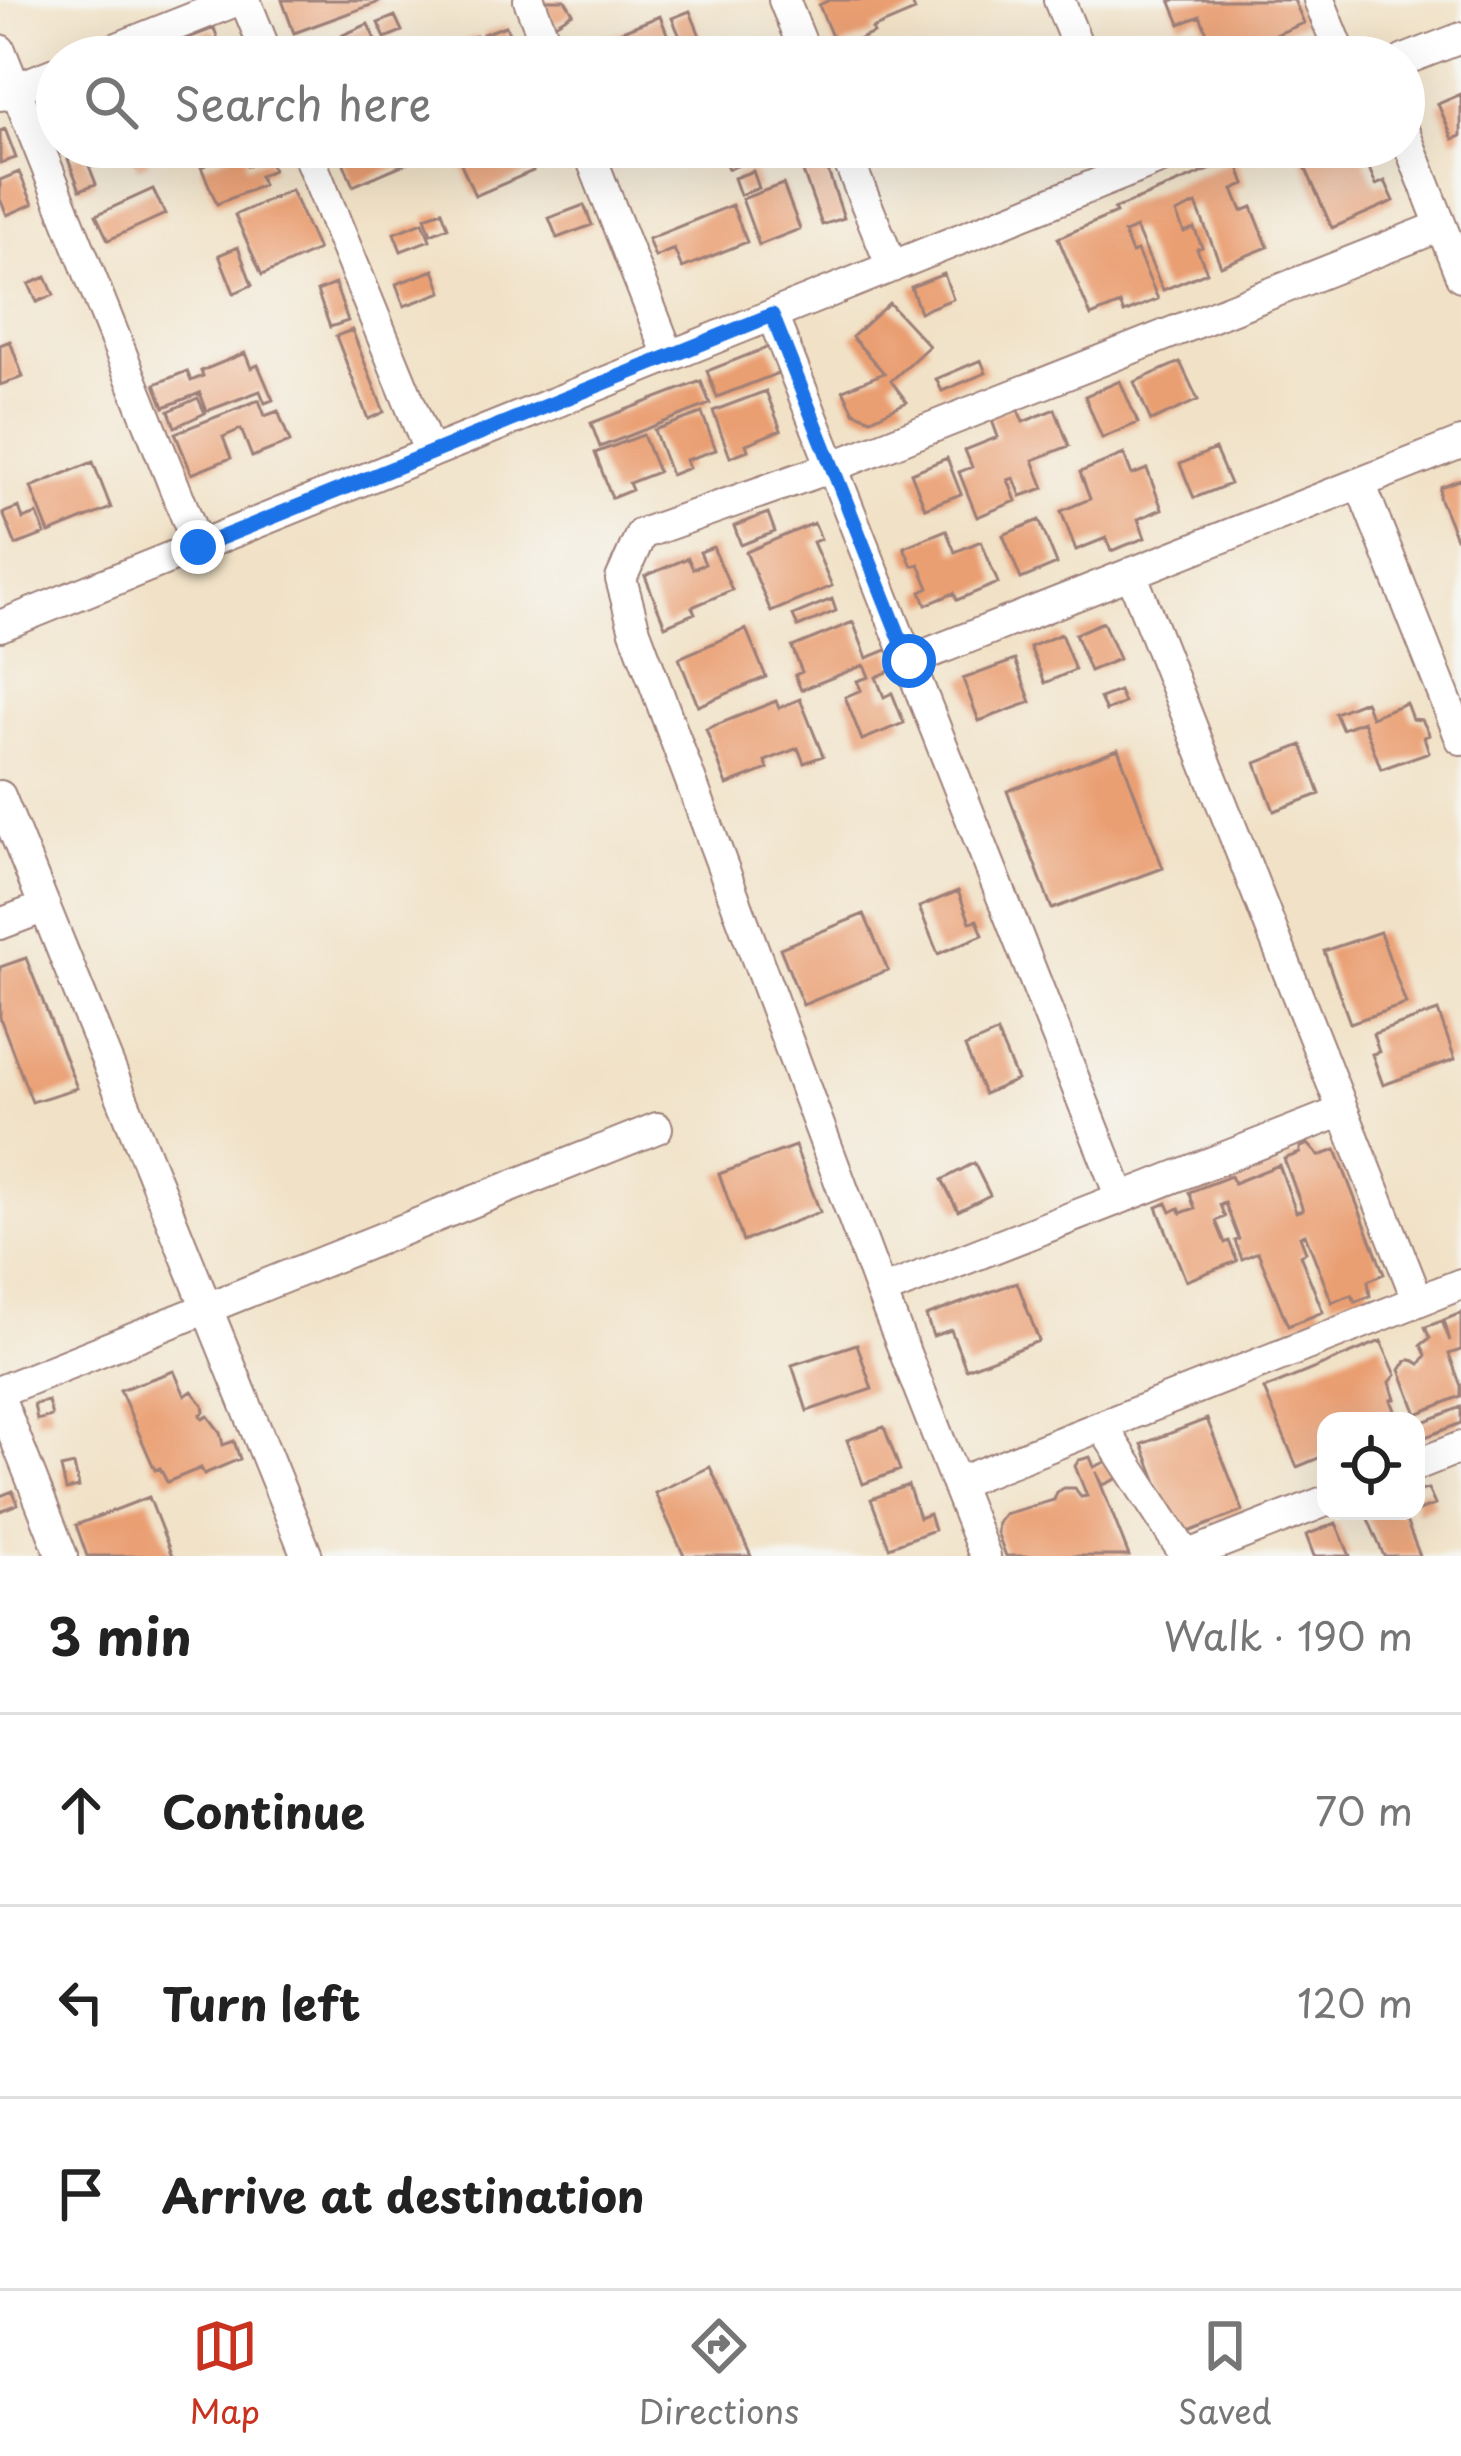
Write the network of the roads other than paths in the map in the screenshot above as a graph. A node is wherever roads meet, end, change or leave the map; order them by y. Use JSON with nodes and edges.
{"nodes":[{"id":1,"x":242,"y":0,"type":"edge"},
{"id":2,"x":529,"y":0,"type":"edge"},
{"id":3,"x":784,"y":0,"type":"edge"},
{"id":4,"x":1059,"y":0,"type":"edge"},
{"id":5,"x":1319,"y":0,"type":"edge"},
{"id":6,"x":149,"y":36,"type":"edge"},
{"id":7,"x":258,"y":36,"type":"edge"},
{"id":8,"x":543,"y":36,"type":"edge"},
{"id":9,"x":799,"y":36,"type":"edge"},
{"id":10,"x":1074,"y":36,"type":"edge"},
{"id":11,"x":1334,"y":36,"type":"edge"},
{"id":12,"x":1461,"y":38,"type":"edge"},
{"id":13,"x":0,"y":50,"type":"edge"},
{"id":14,"x":1425,"y":53,"type":"edge"},
{"id":15,"x":36,"y":81,"type":"edge"},
{"id":16,"x":8,"y":92,"type":"edge"},
{"id":17,"x":36,"y":159,"type":"edge"},
{"id":18,"x":40,"y":168,"type":"edge"},
{"id":19,"x":314,"y":168,"type":"edge"},
{"id":20,"x":595,"y":168,"type":"edge"},
{"id":21,"x":852,"y":168,"type":"edge"},
{"id":22,"x":1104,"y":168,"type":"edge"},
{"id":23,"x":1418,"y":168,"type":"edge"},
{"id":24,"x":1441,"y":226,"type":"junction"},
{"id":25,"x":892,"y":267,"type":"junction"},
{"id":26,"x":1461,"y":276,"type":"edge"},
{"id":27,"x":772,"y":315,"type":"junction"},
{"id":28,"x":669,"y":356,"type":"junction"},
{"id":29,"x":1461,"y":443,"type":"edge"},
{"id":30,"x":430,"y":453,"type":"junction"},
{"id":31,"x":832,"y":467,"type":"junction"},
{"id":32,"x":1360,"y":483,"type":"junction"},
{"id":33,"x":198,"y":547,"type":"junction"},
{"id":34,"x":1131,"y":573,"type":"junction"},
{"id":35,"x":0,"y":626,"type":"edge"},
{"id":36,"x":909,"y":661,"type":"junction"},
{"id":37,"x":1461,"y":739,"type":"edge"},
{"id":38,"x":0,"y":796,"type":"edge"},
{"id":39,"x":45,"y":907,"type":"junction"},
{"id":40,"x":0,"y":924,"type":"edge"},
{"id":41,"x":1343,"y":1111,"type":"junction"},
{"id":42,"x":657,"y":1127,"type":"dead end"},
{"id":43,"x":1121,"y":1198,"type":"junction"},
{"id":44,"x":1461,"y":1283,"type":"edge"},
{"id":45,"x":881,"y":1292,"type":"junction"},
{"id":46,"x":1418,"y":1301,"type":"junction"},
{"id":47,"x":206,"y":1309,"type":"junction"},
{"id":48,"x":0,"y":1395,"type":"edge"},
{"id":49,"x":1102,"y":1426,"type":"junction"},
{"id":50,"x":1461,"y":1447,"type":"edge"},
{"id":51,"x":1425,"y":1461,"type":"edge"},
{"id":52,"x":956,"y":1483,"type":"junction"},
{"id":53,"x":1317,"y":1505,"type":"edge"},
{"id":54,"x":62,"y":1556,"type":"edge"},
{"id":55,"x":307,"y":1556,"type":"edge"},
{"id":56,"x":985,"y":1556,"type":"edge"},
{"id":57,"x":1186,"y":1556,"type":"edge"}],
"edges":[{"from":1,"to":6,"type":"street"},
{"from":1,"to":7,"type":"street"},
{"from":2,"to":8,"type":"street"},
{"from":3,"to":9,"type":"street"},
{"from":4,"to":10,"type":"street"},
{"from":5,"to":11,"type":"street"},
{"from":12,"to":14,"type":"street"},
{"from":13,"to":16,"type":"street"},
{"from":15,"to":16,"type":"street"},
{"from":16,"to":17,"type":"street"},
{"from":18,"to":33,"type":"street"},
{"from":19,"to":30,"type":"street"},
{"from":20,"to":28,"type":"street"},
{"from":21,"to":25,"type":"street"},
{"from":22,"to":25,"type":"street"},
{"from":23,"to":24,"type":"street"},
{"from":24,"to":26,"type":"street"},
{"from":24,"to":31,"type":"street"},
{"from":25,"to":27,"type":"street"},
{"from":27,"to":28,"type":"street"},
{"from":27,"to":31,"type":"street"},
{"from":28,"to":30,"type":"street"},
{"from":29,"to":32,"type":"street"},
{"from":30,"to":33,"type":"street"},
{"from":31,"to":36,"type":"street"},
{"from":31,"to":45,"type":"street"},
{"from":32,"to":34,"type":"street"},
{"from":32,"to":37,"type":"street"},
{"from":33,"to":35,"type":"street"},
{"from":34,"to":36,"type":"street"},
{"from":34,"to":41,"type":"street"},
{"from":36,"to":43,"type":"street"},
{"from":38,"to":39,"type":"street"},
{"from":39,"to":40,"type":"street"},
{"from":39,"to":47,"type":"street"},
{"from":41,"to":43,"type":"street"},
{"from":41,"to":46,"type":"street"},
{"from":42,"to":47,"type":"street"},
{"from":43,"to":45,"type":"street"},
{"from":44,"to":46,"type":"street"},
{"from":45,"to":52,"type":"street"},
{"from":46,"to":49,"type":"street"},
{"from":47,"to":48,"type":"street"},
{"from":47,"to":55,"type":"street"},
{"from":48,"to":54,"type":"street"},
{"from":49,"to":52,"type":"street"},
{"from":49,"to":57,"type":"street"},
{"from":50,"to":51,"type":"street"},
{"from":52,"to":56,"type":"street"},
{"from":53,"to":57,"type":"street"}]}
